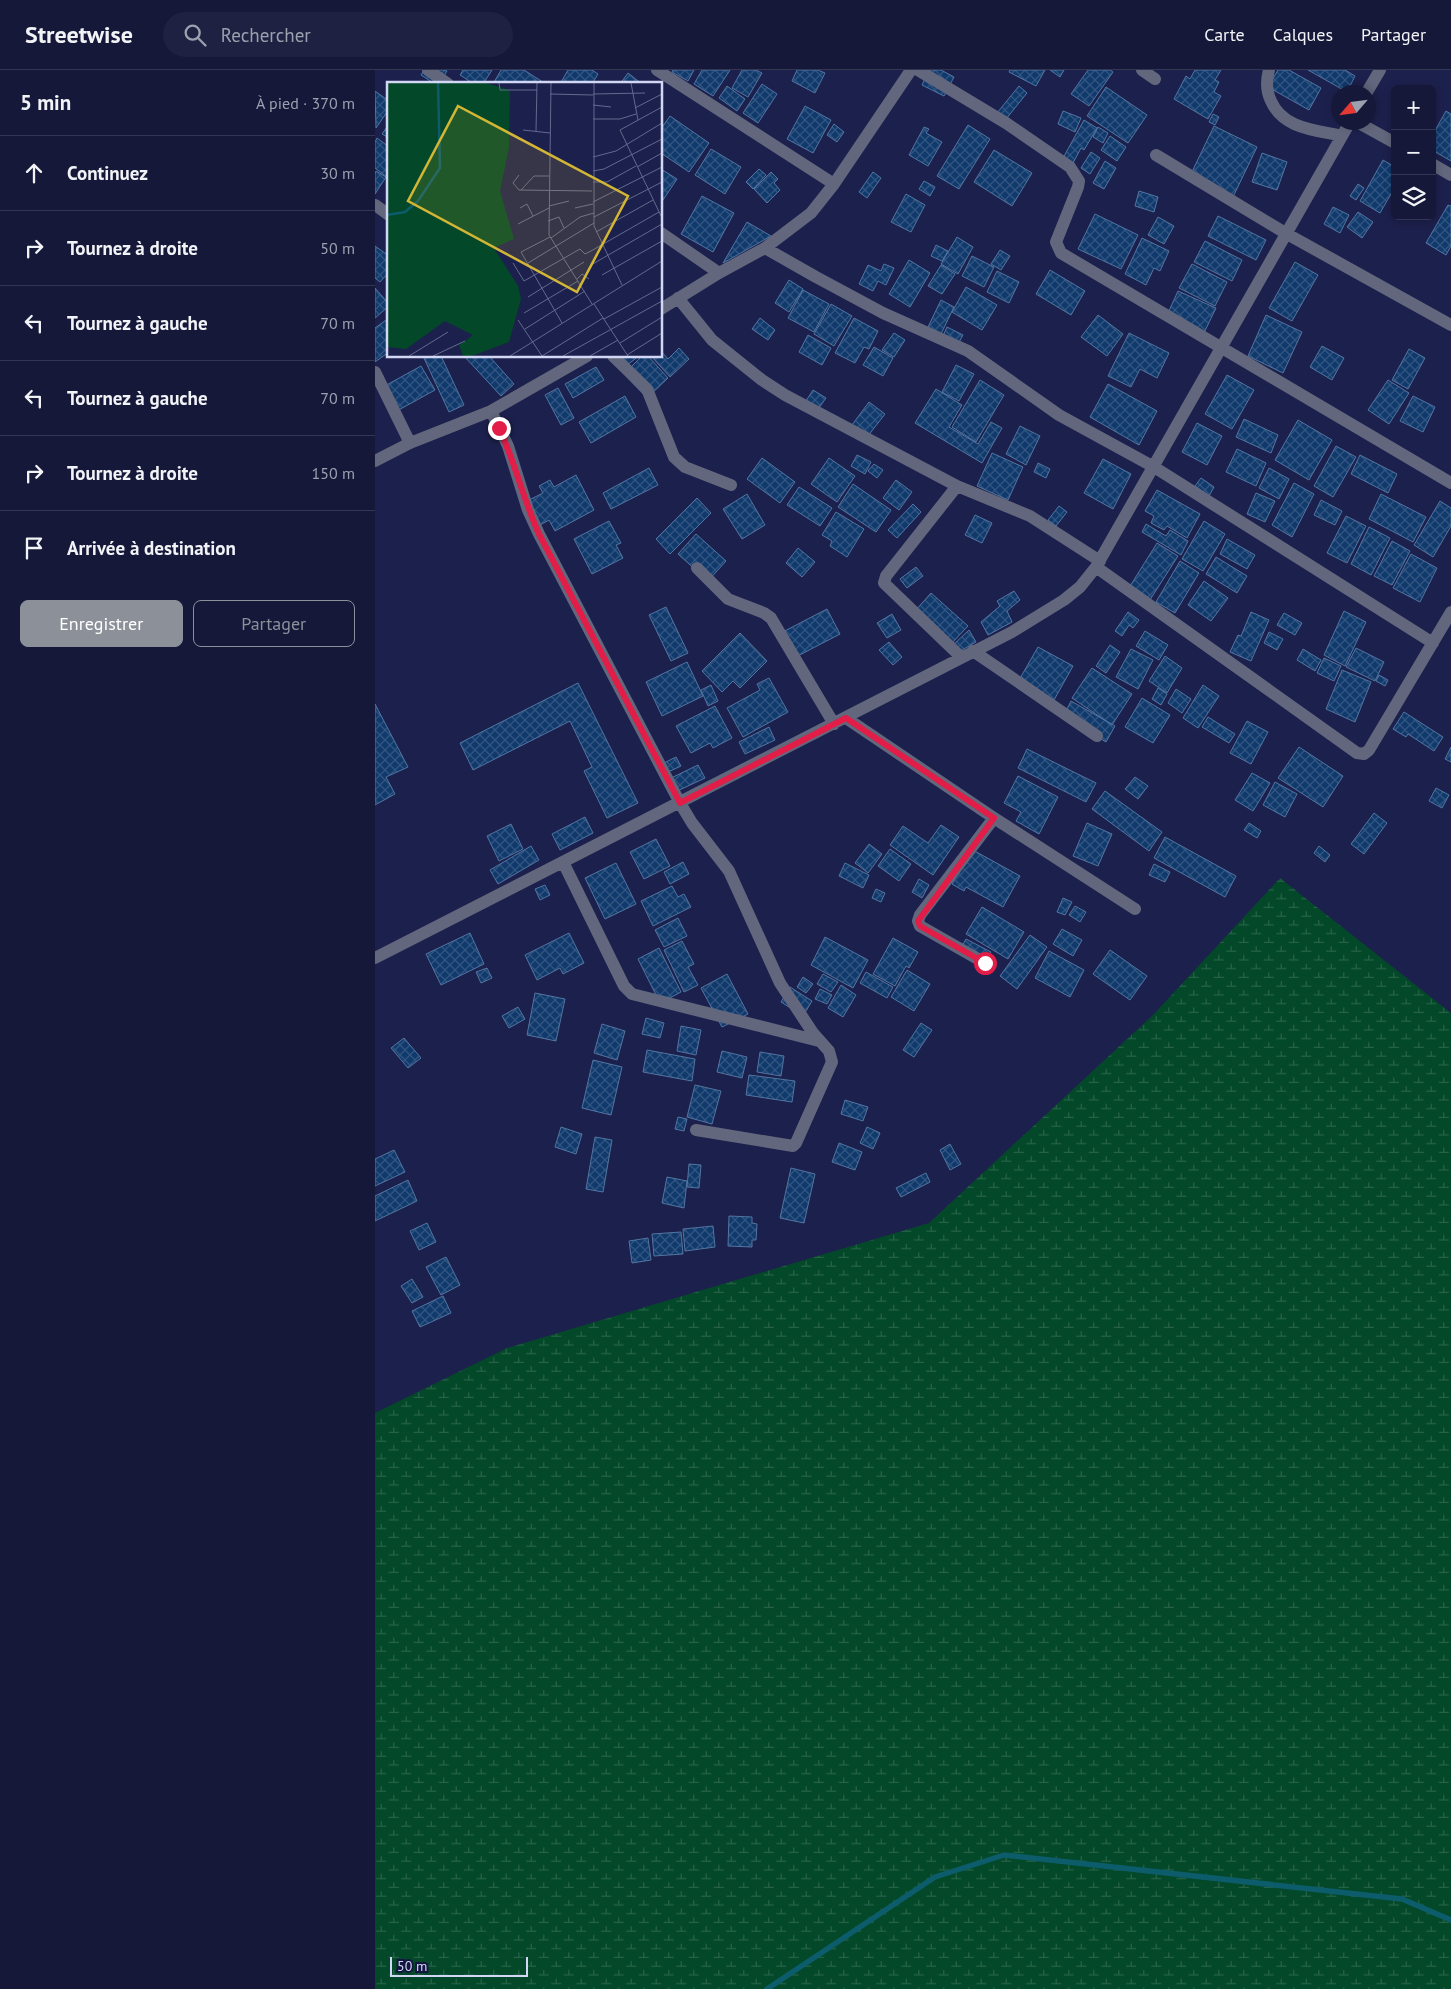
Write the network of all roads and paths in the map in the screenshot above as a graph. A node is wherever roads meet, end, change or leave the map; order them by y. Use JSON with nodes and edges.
{"nodes":[{"id":1,"x":428,"y":70,"type":"edge"},
{"id":2,"x":657,"y":70,"type":"edge"},
{"id":3,"x":911,"y":70,"type":"edge"},
{"id":4,"x":919,"y":70,"type":"edge"},
{"id":5,"x":1143,"y":70,"type":"edge"},
{"id":6,"x":1269,"y":70,"type":"edge"},
{"id":7,"x":1380,"y":70,"type":"edge"},
{"id":8,"x":1155,"y":79,"type":"dead end"},
{"id":9,"x":445,"y":82,"type":"edge"},
{"id":10,"x":1371,"y":85,"type":"edge"},
{"id":11,"x":1345,"y":130,"type":"edge"},
{"id":12,"x":1371,"y":130,"type":"edge"},
{"id":13,"x":1342,"y":136,"type":"junction"},
{"id":14,"x":1391,"y":141,"type":"edge"},
{"id":15,"x":1156,"y":155,"type":"dead end"},
{"id":16,"x":1436,"y":166,"type":"edge"},
{"id":17,"x":1451,"y":174,"type":"edge"},
{"id":18,"x":834,"y":184,"type":"junction"},
{"id":19,"x":375,"y":205,"type":"edge"},
{"id":20,"x":387,"y":214,"type":"edge"},
{"id":21,"x":663,"y":234,"type":"edge"},
{"id":22,"x":1287,"y":234,"type":"junction"},
{"id":23,"x":765,"y":248,"type":"junction"},
{"id":24,"x":719,"y":273,"type":"junction"},
{"id":25,"x":678,"y":298,"type":"junction"},
{"id":26,"x":663,"y":308,"type":"edge"},
{"id":27,"x":1451,"y":325,"type":"edge"},
{"id":28,"x":1222,"y":347,"type":"junction"},
{"id":29,"x":584,"y":358,"type":"edge"},
{"id":30,"x":615,"y":358,"type":"edge"},
{"id":31,"x":375,"y":372,"type":"edge"},
{"id":32,"x":491,"y":411,"type":"junction"},
{"id":33,"x":410,"y":443,"type":"junction"},
{"id":34,"x":375,"y":462,"type":"edge"},
{"id":35,"x":1154,"y":467,"type":"junction"},
{"id":36,"x":1451,"y":483,"type":"edge"},
{"id":37,"x":731,"y":485,"type":"dead end"},
{"id":38,"x":957,"y":486,"type":"junction"},
{"id":39,"x":1098,"y":564,"type":"junction"},
{"id":40,"x":697,"y":568,"type":"dead end"},
{"id":41,"x":1451,"y":612,"type":"edge"},
{"id":42,"x":1433,"y":642,"type":"junction"},
{"id":43,"x":973,"y":651,"type":"junction"},
{"id":44,"x":961,"y":657,"type":"junction"},
{"id":45,"x":846,"y":718,"type":"junction"},
{"id":46,"x":834,"y":724,"type":"junction"},
{"id":47,"x":1097,"y":736,"type":"dead end"},
{"id":48,"x":680,"y":803,"type":"junction"},
{"id":49,"x":994,"y":818,"type":"junction"},
{"id":50,"x":563,"y":862,"type":"junction"},
{"id":51,"x":1135,"y":909,"type":"dead end"},
{"id":52,"x":375,"y":958,"type":"edge"},
{"id":53,"x":985,"y":963,"type":"dead end"},
{"id":54,"x":819,"y":1041,"type":"junction"},
{"id":55,"x":696,"y":1130,"type":"dead end"}],
"edges":[{"from":1,"to":9,"type":"street"},
{"from":2,"to":18,"type":"street"},
{"from":3,"to":18,"type":"street"},
{"from":4,"to":28,"type":"street"},
{"from":5,"to":8,"type":"street"},
{"from":6,"to":13,"type":"street"},
{"from":7,"to":10,"type":"street"},
{"from":11,"to":13,"type":"street"},
{"from":12,"to":14,"type":"street"},
{"from":13,"to":22,"type":"street"},
{"from":15,"to":22,"type":"street"},
{"from":16,"to":17,"type":"street"},
{"from":18,"to":23,"type":"street"},
{"from":19,"to":20,"type":"street"},
{"from":21,"to":24,"type":"street"},
{"from":22,"to":27,"type":"street"},
{"from":22,"to":28,"type":"street"},
{"from":23,"to":24,"type":"street"},
{"from":23,"to":35,"type":"street"},
{"from":24,"to":25,"type":"street"},
{"from":25,"to":26,"type":"street"},
{"from":25,"to":38,"type":"street"},
{"from":28,"to":35,"type":"street"},
{"from":28,"to":36,"type":"street"},
{"from":29,"to":32,"type":"street"},
{"from":30,"to":37,"type":"street"},
{"from":31,"to":33,"type":"street"},
{"from":32,"to":33,"type":"street"},
{"from":32,"to":48,"type":"street"},
{"from":33,"to":34,"type":"street"},
{"from":35,"to":39,"type":"street"},
{"from":35,"to":42,"type":"street"},
{"from":38,"to":39,"type":"street"},
{"from":38,"to":44,"type":"street"},
{"from":39,"to":42,"type":"street"},
{"from":39,"to":43,"type":"street"},
{"from":40,"to":46,"type":"street"},
{"from":41,"to":42,"type":"street"},
{"from":43,"to":44,"type":"street"},
{"from":43,"to":47,"type":"street"},
{"from":44,"to":45,"type":"street"},
{"from":45,"to":46,"type":"street"},
{"from":45,"to":49,"type":"street"},
{"from":46,"to":48,"type":"street"},
{"from":48,"to":50,"type":"street"},
{"from":48,"to":54,"type":"street"},
{"from":49,"to":51,"type":"street"},
{"from":49,"to":53,"type":"street"},
{"from":50,"to":52,"type":"street"},
{"from":50,"to":54,"type":"street"},
{"from":54,"to":55,"type":"street"}]}
